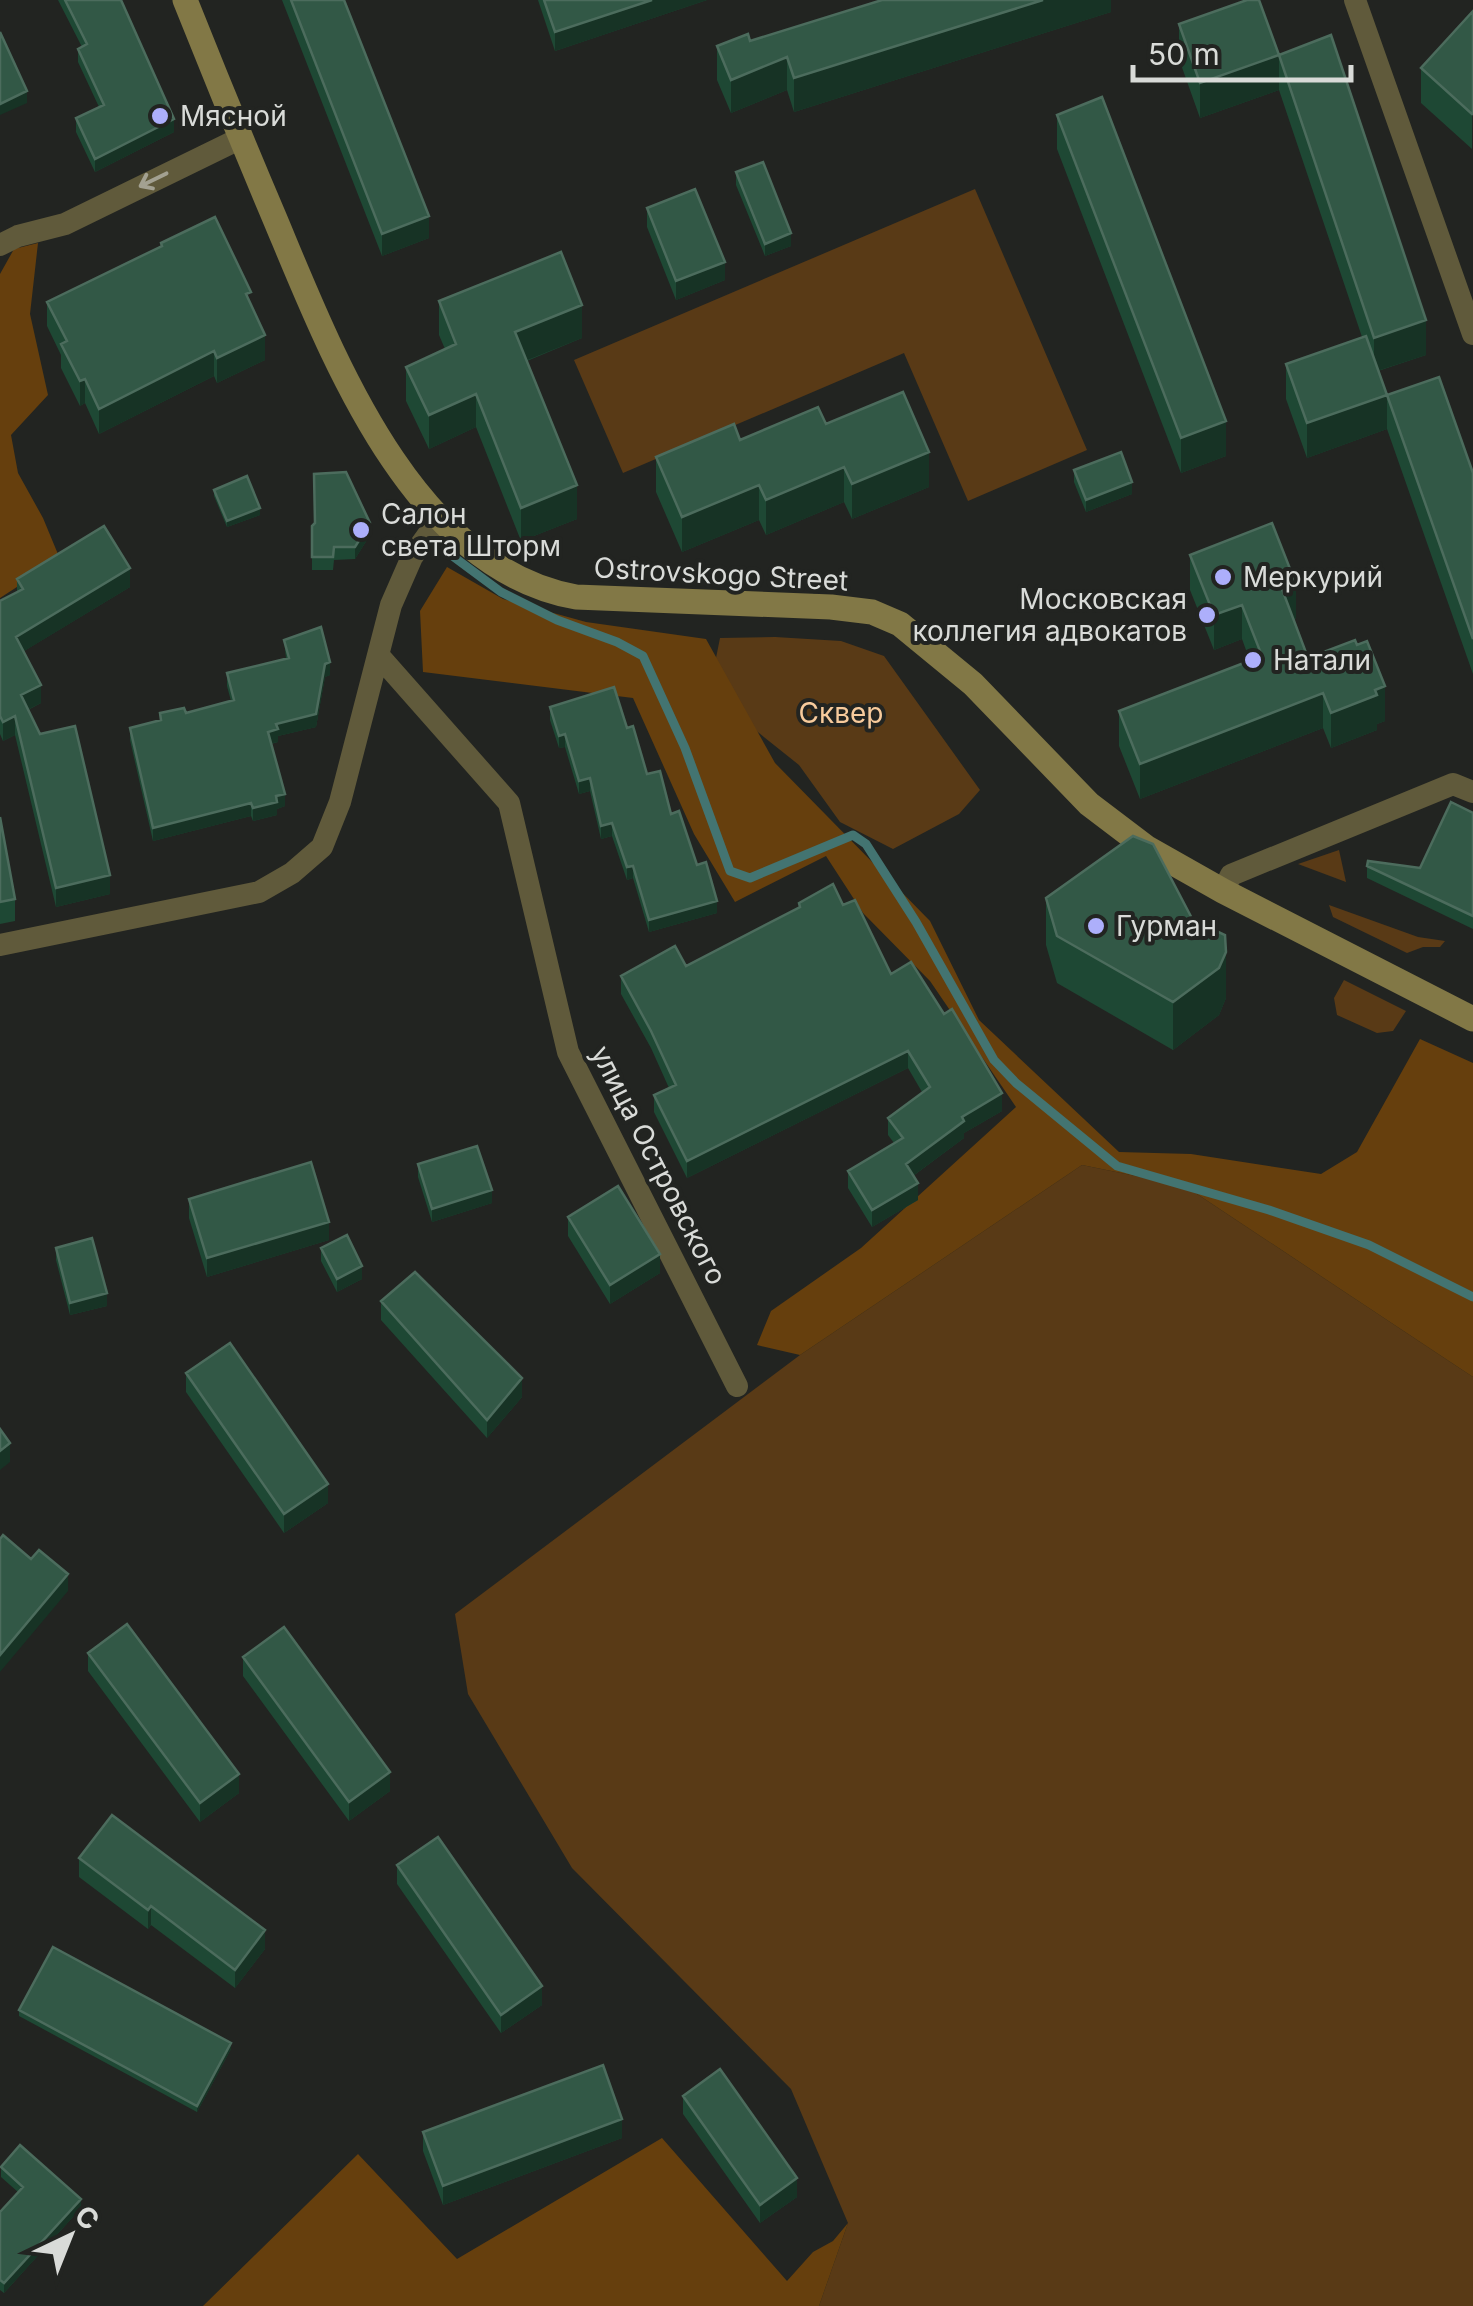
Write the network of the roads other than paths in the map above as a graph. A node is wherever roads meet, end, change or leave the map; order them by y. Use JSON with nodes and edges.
{"nodes":[{"id":1,"x":185,"y":0,"type":"edge"},
{"id":2,"x":1355,"y":0,"type":"edge"},
{"id":3,"x":241,"y":138,"type":"junction"},
{"id":4,"x":0,"y":245,"type":"edge"},
{"id":5,"x":1473,"y":334,"type":"edge"},
{"id":6,"x":440,"y":518,"type":"junction"},
{"id":7,"x":380,"y":656,"type":"junction"},
{"id":8,"x":1473,"y":792,"type":"edge"},
{"id":9,"x":1223,"y":891,"type":"junction"},
{"id":10,"x":0,"y":945,"type":"edge"},
{"id":11,"x":1473,"y":1019,"type":"edge"},
{"id":12,"x":737,"y":1386,"type":"dead end"}],
"edges":[{"from":1,"to":3,"type":"street","name":"Ostrovskogo Street"},
{"from":2,"to":5,"type":"street"},
{"from":3,"to":4,"type":"street","one_way":true},
{"from":3,"to":6,"type":"street","name":"Ostrovskogo Street"},
{"from":6,"to":7,"type":"street"},
{"from":6,"to":9,"type":"street","name":"Ostrovskogo Street"},
{"from":7,"to":10,"type":"street"},
{"from":7,"to":12,"type":"street","name":"улица Островского"},
{"from":8,"to":9,"type":"street"},
{"from":9,"to":11,"type":"street","name":"Ostrovskogo Street"}]}
